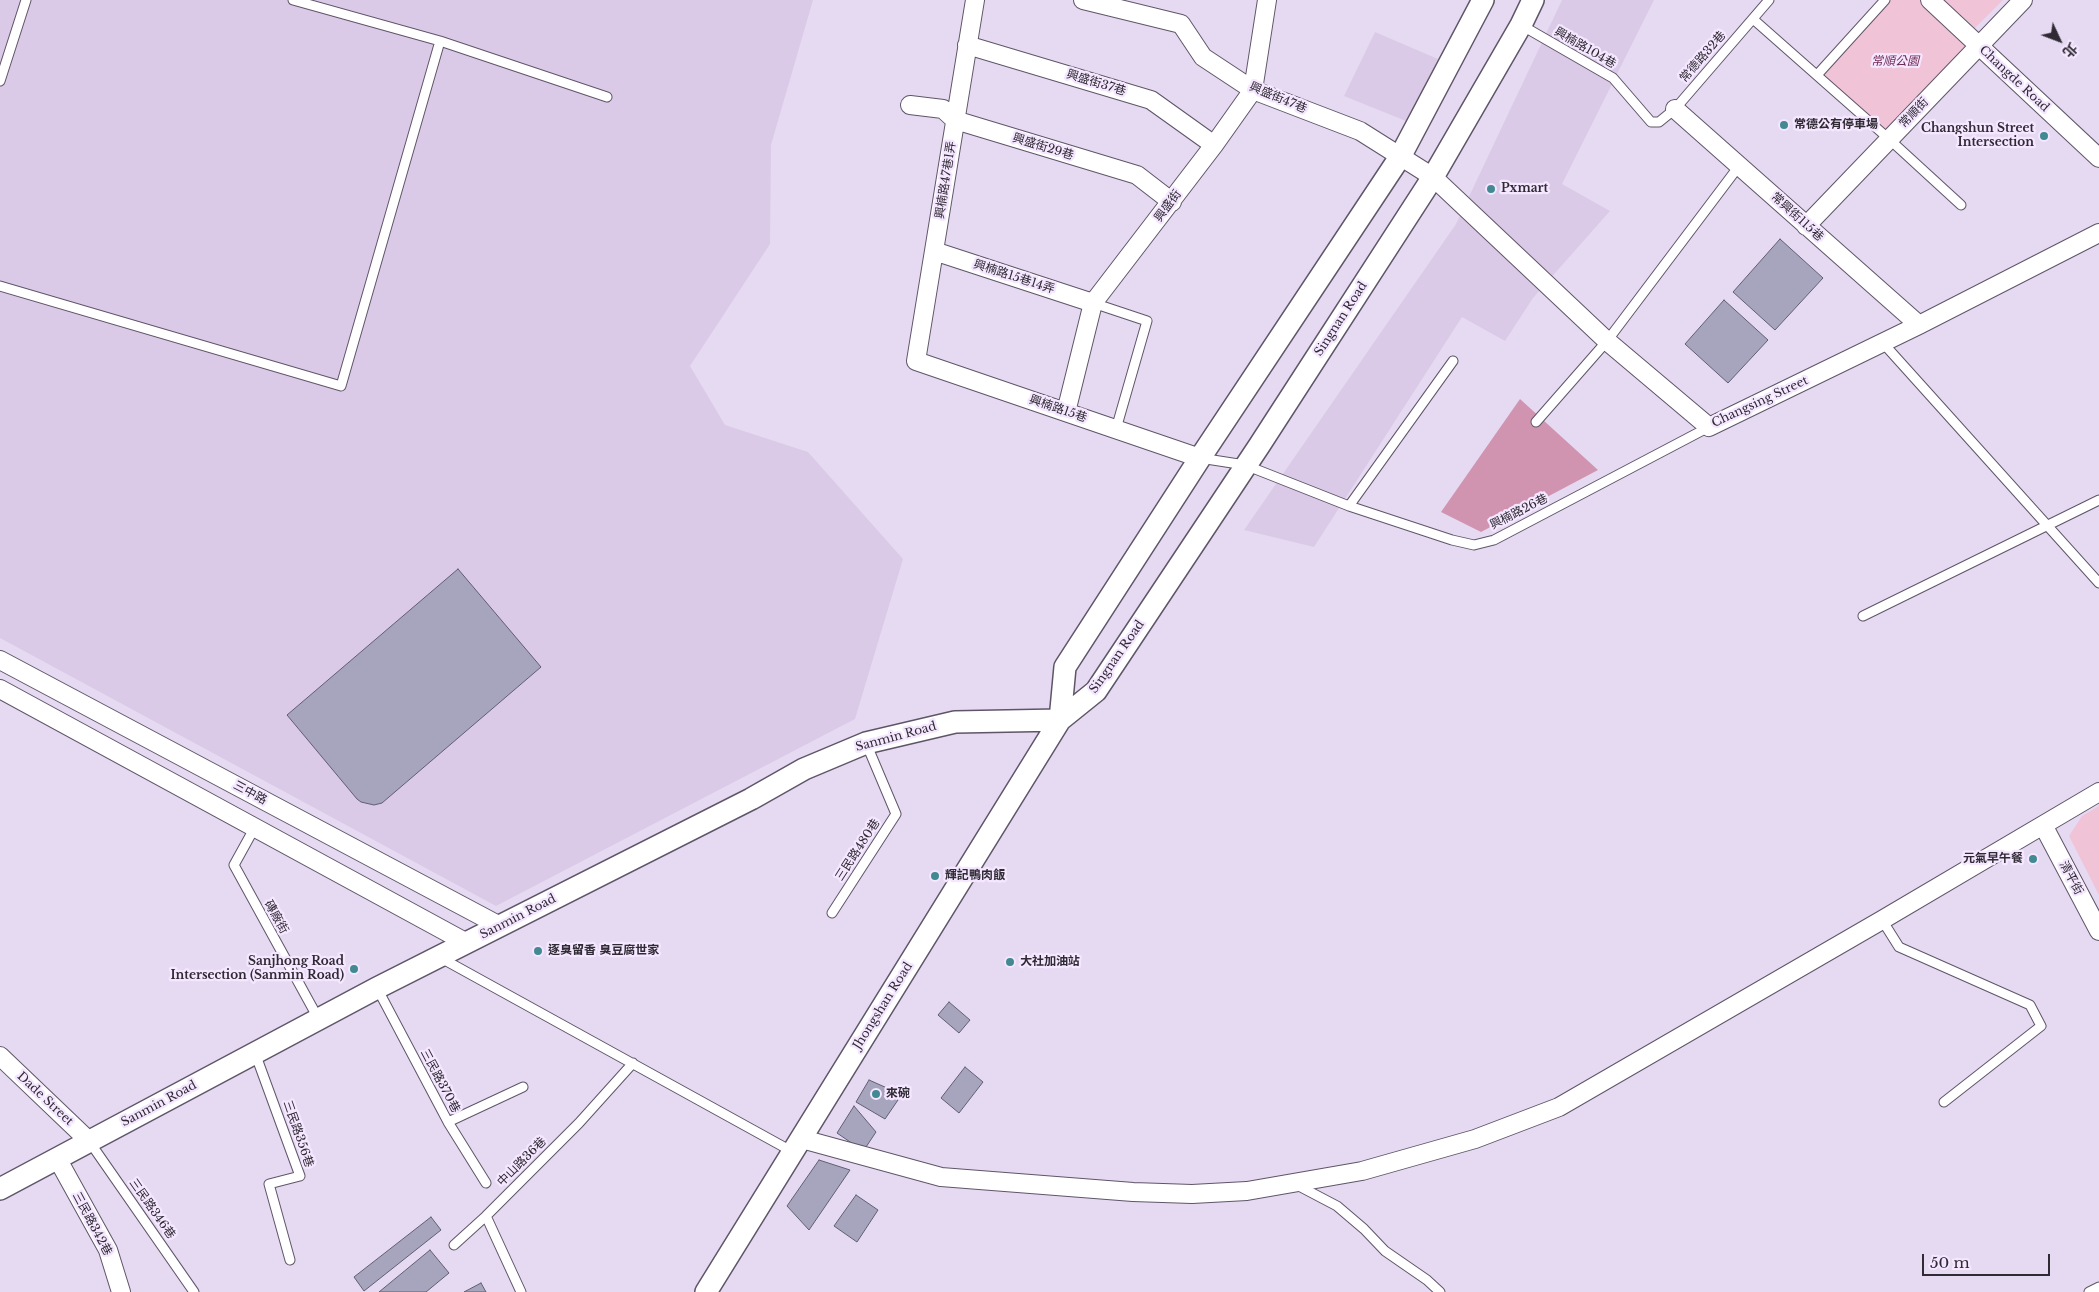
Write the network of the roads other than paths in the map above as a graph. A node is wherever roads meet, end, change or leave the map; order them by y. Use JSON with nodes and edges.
{"nodes":[{"id":1,"x":26,"y":0,"type":"edge"},
{"id":2,"x":293,"y":0,"type":"edge"},
{"id":3,"x":975,"y":0,"type":"edge"},
{"id":4,"x":1083,"y":0,"type":"edge"},
{"id":5,"x":1267,"y":0,"type":"edge"},
{"id":6,"x":1483,"y":0,"type":"edge"},
{"id":7,"x":1533,"y":0,"type":"edge"},
{"id":8,"x":1769,"y":0,"type":"edge"},
{"id":9,"x":1885,"y":0,"type":"edge"},
{"id":10,"x":1930,"y":0,"type":"edge"},
{"id":11,"x":2023,"y":0,"type":"edge"},
{"id":12,"x":1753,"y":19,"type":"junction"},
{"id":13,"x":1521,"y":25,"type":"junction"},
{"id":14,"x":440,"y":41,"type":"junction"},
{"id":15,"x":968,"y":45,"type":"junction"},
{"id":16,"x":1979,"y":46,"type":"junction"},
{"id":17,"x":1817,"y":75,"type":"junction"},
{"id":18,"x":0,"y":81,"type":"edge"},
{"id":19,"x":1253,"y":90,"type":"junction"},
{"id":20,"x":607,"y":97,"type":"dead end"},
{"id":21,"x":910,"y":105,"type":"dead end"},
{"id":22,"x":1675,"y":109,"type":"junction"},
{"id":23,"x":955,"y":120,"type":"junction"},
{"id":24,"x":1651,"y":122,"type":"joint"},
{"id":25,"x":1889,"y":139,"type":"junction"},
{"id":26,"x":1214,"y":145,"type":"junction"},
{"id":27,"x":1400,"y":157,"type":"junction"},
{"id":28,"x":2099,"y":158,"type":"edge"},
{"id":29,"x":1739,"y":166,"type":"junction"},
{"id":30,"x":1433,"y":177,"type":"junction"},
{"id":31,"x":1172,"y":202,"type":"junction"},
{"id":32,"x":1961,"y":205,"type":"dead end"},
{"id":33,"x":1806,"y":226,"type":"junction"},
{"id":34,"x":2099,"y":233,"type":"edge"},
{"id":35,"x":934,"y":252,"type":"junction"},
{"id":36,"x":0,"y":286,"type":"edge"},
{"id":37,"x":1093,"y":303,"type":"junction"},
{"id":38,"x":1919,"y":325,"type":"junction"},
{"id":39,"x":1607,"y":341,"type":"junction"},
{"id":40,"x":1883,"y":343,"type":"junction"},
{"id":41,"x":916,"y":361,"type":"joint"},
{"id":42,"x":1453,"y":361,"type":"dead end"},
{"id":43,"x":1066,"y":412,"type":"junction"},
{"id":44,"x":1536,"y":422,"type":"dead end"},
{"id":45,"x":1709,"y":427,"type":"junction"},
{"id":46,"x":1116,"y":429,"type":"junction"},
{"id":47,"x":1200,"y":458,"type":"junction"},
{"id":48,"x":1245,"y":465,"type":"junction"},
{"id":49,"x":2099,"y":500,"type":"edge"},
{"id":50,"x":1349,"y":506,"type":"junction"},
{"id":51,"x":2046,"y":525,"type":"junction"},
{"id":52,"x":2099,"y":583,"type":"edge"},
{"id":53,"x":1863,"y":616,"type":"dead end"},
{"id":54,"x":0,"y":660,"type":"edge"},
{"id":55,"x":0,"y":689,"type":"edge"},
{"id":56,"x":1060,"y":720,"type":"junction"},
{"id":57,"x":866,"y":743,"type":"junction"},
{"id":58,"x":2099,"y":792,"type":"edge"},
{"id":59,"x":2043,"y":825,"type":"junction"},
{"id":60,"x":255,"y":827,"type":"junction"},
{"id":61,"x":832,"y":913,"type":"dead end"},
{"id":62,"x":1882,"y":920,"type":"junction"},
{"id":63,"x":500,"y":926,"type":"junction"},
{"id":64,"x":2099,"y":931,"type":"edge"},
{"id":65,"x":467,"y":943,"type":"junction"},
{"id":66,"x":439,"y":956,"type":"junction"},
{"id":67,"x":377,"y":988,"type":"junction"},
{"id":68,"x":318,"y":1019,"type":"junction"},
{"id":69,"x":255,"y":1052,"type":"junction"},
{"id":70,"x":0,"y":1056,"type":"edge"},
{"id":71,"x":632,"y":1063,"type":"junction"},
{"id":72,"x":523,"y":1086,"type":"dead end"},
{"id":73,"x":1944,"y":1102,"type":"dead end"},
{"id":74,"x":448,"y":1122,"type":"junction"},
{"id":75,"x":89,"y":1141,"type":"junction"},
{"id":76,"x":798,"y":1146,"type":"junction"},
{"id":77,"x":56,"y":1158,"type":"junction"},
{"id":78,"x":1293,"y":1182,"type":"junction"},
{"id":79,"x":486,"y":1183,"type":"dead end"},
{"id":80,"x":0,"y":1190,"type":"edge"},
{"id":81,"x":486,"y":1216,"type":"junction"},
{"id":82,"x":454,"y":1244,"type":"dead end"},
{"id":83,"x":290,"y":1260,"type":"dead end"},
{"id":84,"x":2099,"y":1287,"type":"edge"},
{"id":85,"x":707,"y":1291,"type":"edge"},
{"id":86,"x":121,"y":1292,"type":"edge"},
{"id":87,"x":194,"y":1292,"type":"edge"},
{"id":88,"x":521,"y":1292,"type":"edge"},
{"id":89,"x":1440,"y":1292,"type":"edge"},
{"id":90,"x":2089,"y":1292,"type":"edge"}],
"edges":[{"from":1,"to":18,"type":"lane"},
{"from":2,"to":14,"type":"lane"},
{"from":3,"to":15,"type":"street","name":"興楠路47巷1弄"},
{"from":4,"to":19,"type":"street","name":"興盛街47巷"},
{"from":5,"to":19,"type":"street","name":"興盛街"},
{"from":6,"to":27,"type":"street"},
{"from":7,"to":13,"type":"street","name":"Singnan Road"},
{"from":8,"to":12,"type":"lane","name":"常德路32巷"},
{"from":9,"to":17,"type":"lane"},
{"from":10,"to":16,"type":"street","name":"Changde Road"},
{"from":11,"to":16,"type":"street","name":"常順街"},
{"from":12,"to":17,"type":"lane"},
{"from":12,"to":22,"type":"lane","name":"常德路32巷"},
{"from":13,"to":24,"type":"lane","name":"興楠路104巷"},
{"from":13,"to":30,"type":"street","name":"Singnan Road"},
{"from":14,"to":20,"type":"lane"},
{"from":14,"to":36,"type":"lane"},
{"from":15,"to":23,"type":"street","name":"興楠路47巷1弄"},
{"from":15,"to":26,"type":"street","name":"興盛街37巷"},
{"from":16,"to":25,"type":"street","name":"常順街"},
{"from":16,"to":28,"type":"street","name":"Changde Road"},
{"from":17,"to":25,"type":"lane"},
{"from":19,"to":26,"type":"street","name":"興盛街"},
{"from":19,"to":27,"type":"street","name":"興盛街47巷"},
{"from":21,"to":23,"type":"street","name":"興盛街29巷"},
{"from":22,"to":24,"type":"lane","name":"常德路32巷"},
{"from":22,"to":29,"type":"street","name":"常興街115巷"},
{"from":23,"to":31,"type":"street","name":"興盛街29巷"},
{"from":23,"to":35,"type":"street","name":"興楠路47巷1弄"},
{"from":25,"to":32,"type":"lane"},
{"from":25,"to":33,"type":"street","name":"常順街"},
{"from":26,"to":31,"type":"street","name":"興盛街"},
{"from":27,"to":30,"type":"street","name":"Changsing Street"},
{"from":27,"to":47,"type":"street"},
{"from":29,"to":33,"type":"street","name":"常興街115巷"},
{"from":29,"to":39,"type":"lane"},
{"from":30,"to":39,"type":"street","name":"Changsing Street"},
{"from":30,"to":48,"type":"street","name":"Singnan Road"},
{"from":31,"to":37,"type":"street","name":"興盛街"},
{"from":33,"to":38,"type":"street","name":"常興街115巷"},
{"from":34,"to":38,"type":"street","name":"Changsing Street"},
{"from":35,"to":37,"type":"street","name":"興楠路15巷14弄"},
{"from":35,"to":41,"type":"street","name":"興楠路47巷1弄"},
{"from":37,"to":43,"type":"street","name":"興盛街"},
{"from":37,"to":46,"type":"lane"},
{"from":38,"to":40,"type":"street","name":"Changsing Street"},
{"from":39,"to":44,"type":"lane"},
{"from":39,"to":45,"type":"street","name":"Changsing Street"},
{"from":40,"to":45,"type":"street","name":"Changsing Street"},
{"from":40,"to":51,"type":"lane"},
{"from":41,"to":43,"type":"street","name":"興楠路15巷"},
{"from":42,"to":50,"type":"lane"},
{"from":43,"to":46,"type":"street","name":"興楠路15巷"},
{"from":45,"to":50,"type":"lane","name":"興楠路26巷"},
{"from":46,"to":47,"type":"street","name":"興楠路15巷"},
{"from":47,"to":48,"type":"lane","name":"興楠路26巷"},
{"from":47,"to":56,"type":"street"},
{"from":48,"to":50,"type":"lane","name":"興楠路26巷"},
{"from":48,"to":56,"type":"street","name":"Singnan Road"},
{"from":49,"to":51,"type":"lane"},
{"from":51,"to":52,"type":"lane"},
{"from":51,"to":53,"type":"lane"},
{"from":54,"to":63,"type":"street","name":"三中路"},
{"from":55,"to":60,"type":"street"},
{"from":56,"to":57,"type":"street","name":"Sanmin Road"},
{"from":56,"to":76,"type":"street","name":"Jhongshan Road"},
{"from":57,"to":61,"type":"lane","name":"三民路480巷"},
{"from":57,"to":63,"type":"street","name":"Sanmin Road"},
{"from":58,"to":59,"type":"street"},
{"from":59,"to":62,"type":"street"},
{"from":59,"to":64,"type":"street","name":"清平街"},
{"from":60,"to":65,"type":"street"},
{"from":60,"to":68,"type":"lane","name":"磚廠街"},
{"from":62,"to":73,"type":"lane"},
{"from":62,"to":78,"type":"street"},
{"from":63,"to":65,"type":"street","name":"Sanmin Road"},
{"from":65,"to":66,"type":"street","name":"Sanmin Road"},
{"from":66,"to":67,"type":"street","name":"Sanmin Road"},
{"from":66,"to":71,"type":"lane"},
{"from":67,"to":68,"type":"street","name":"Sanmin Road"},
{"from":67,"to":74,"type":"lane","name":"三民路370巷"},
{"from":68,"to":69,"type":"street","name":"Sanmin Road"},
{"from":69,"to":75,"type":"street","name":"Sanmin Road"},
{"from":69,"to":83,"type":"lane","name":"三民路356巷"},
{"from":70,"to":75,"type":"street","name":"Dade Street"},
{"from":71,"to":76,"type":"lane"},
{"from":71,"to":81,"type":"lane","name":"中山路36巷"},
{"from":72,"to":74,"type":"lane"},
{"from":74,"to":79,"type":"lane","name":"三民路370巷"},
{"from":75,"to":77,"type":"street","name":"Sanmin Road"},
{"from":75,"to":87,"type":"lane","name":"三民路346巷"},
{"from":76,"to":78,"type":"street"},
{"from":76,"to":85,"type":"street","name":"Jhongshan Road"},
{"from":77,"to":80,"type":"street","name":"Sanmin Road"},
{"from":77,"to":86,"type":"street","name":"三民路342巷"},
{"from":78,"to":89,"type":"lane"},
{"from":81,"to":82,"type":"lane","name":"中山路36巷"},
{"from":81,"to":88,"type":"lane"},
{"from":84,"to":90,"type":"lane"}]}
